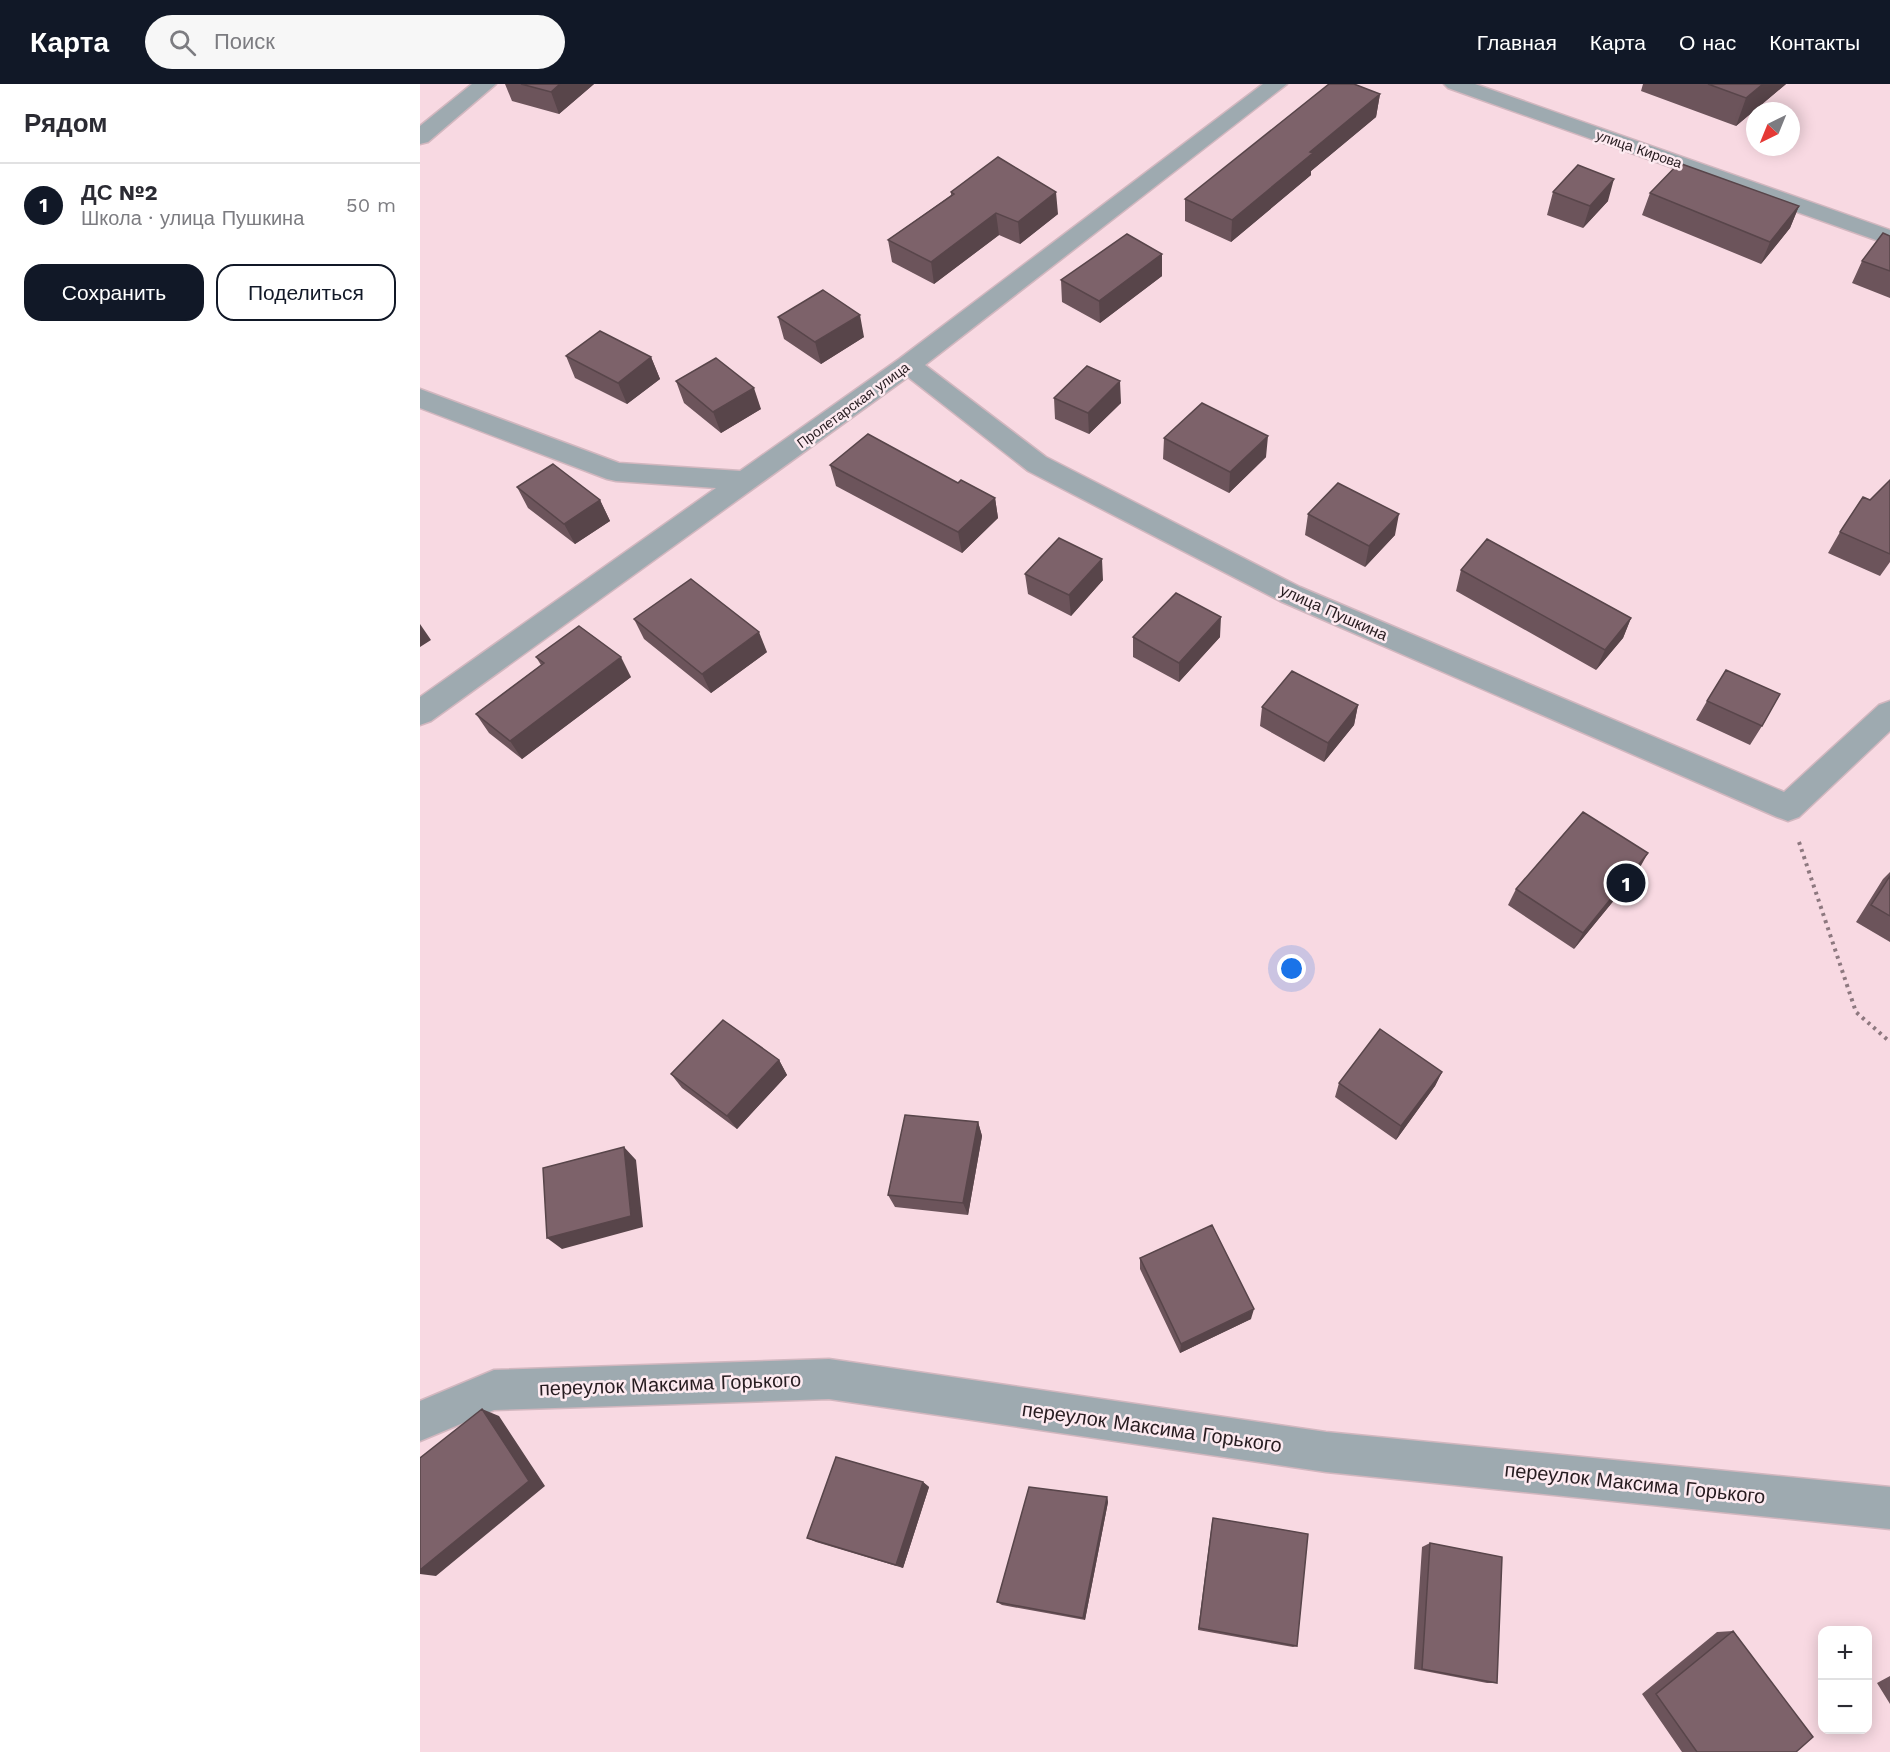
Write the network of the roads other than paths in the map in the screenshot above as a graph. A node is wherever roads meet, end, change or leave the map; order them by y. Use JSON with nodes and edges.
{"nodes":[{"id":1,"x":485,"y":84,"type":"edge"},
{"id":2,"x":1276,"y":84,"type":"edge"},
{"id":3,"x":1455,"y":84,"type":"edge"},
{"id":4,"x":420,"y":136,"type":"edge"},
{"id":5,"x":1890,"y":238,"type":"edge"},
{"id":6,"x":908,"y":365,"type":"junction"},
{"id":7,"x":420,"y":398,"type":"edge"},
{"id":8,"x":746,"y":482,"type":"junction"},
{"id":9,"x":420,"y":713,"type":"edge"},
{"id":10,"x":1890,"y":713,"type":"edge"},
{"id":11,"x":420,"y":1421,"type":"edge"},
{"id":12,"x":1890,"y":1508,"type":"edge"}],
"edges":[{"from":1,"to":4,"type":"street"},
{"from":2,"to":6,"type":"street","name":"Пролетарская улица"},
{"from":3,"to":5,"type":"street","name":"улица Кирова"},
{"from":6,"to":8,"type":"street","name":"Пролетарская улица"},
{"from":6,"to":10,"type":"street","name":"улица Пушкина"},
{"from":7,"to":8,"type":"street"},
{"from":8,"to":9,"type":"street","name":"Пролетарская улица"},
{"from":11,"to":12,"type":"street","name":"переулок Максима Горького"}]}
